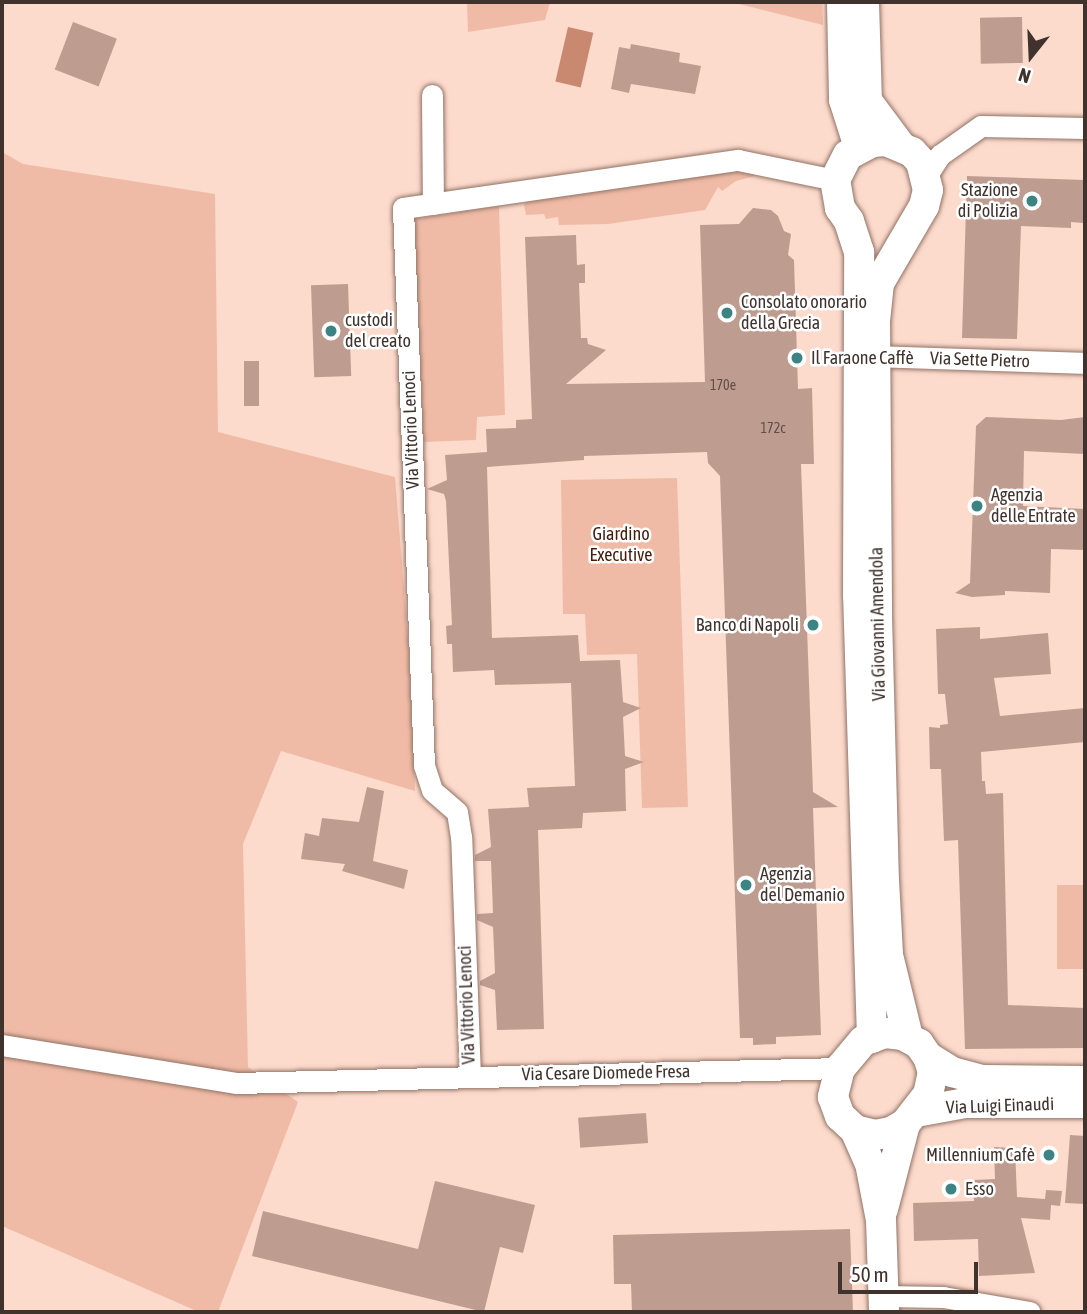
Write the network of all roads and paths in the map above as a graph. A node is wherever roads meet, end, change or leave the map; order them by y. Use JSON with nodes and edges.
{"nodes":[{"id":1,"x":842,"y":2,"type":"edge"},
{"id":2,"x":864,"y":2,"type":"edge"},
{"id":3,"x":432,"y":95,"type":"dead end"},
{"id":4,"x":1085,"y":128,"type":"edge"},
{"id":5,"x":900,"y":144,"type":"junction"},
{"id":6,"x":859,"y":146,"type":"junction"},
{"id":7,"x":927,"y":175,"type":"junction"},
{"id":8,"x":835,"y":180,"type":"junction"},
{"id":9,"x":433,"y":204,"type":"junction"},
{"id":10,"x":916,"y":219,"type":"junction"},
{"id":11,"x":849,"y":221,"type":"junction"},
{"id":12,"x":875,"y":356,"type":"junction"},
{"id":13,"x":1085,"y":363,"type":"edge"},
{"id":14,"x":872,"y":1038,"type":"junction"},
{"id":15,"x":2,"y":1045,"type":"edge"},
{"id":16,"x":918,"y":1047,"type":"junction"},
{"id":17,"x":840,"y":1068,"type":"junction"},
{"id":18,"x":470,"y":1077,"type":"junction"},
{"id":19,"x":1085,"y":1082,"type":"edge"},
{"id":20,"x":1085,"y":1103,"type":"edge"},
{"id":21,"x":910,"y":1118,"type":"junction"},
{"id":22,"x":855,"y":1130,"type":"junction"},
{"id":23,"x":881,"y":1220,"type":"junction"},
{"id":24,"x":883,"y":1304,"type":"edge"},
{"id":25,"x":1030,"y":1312,"type":"edge"}],
"edges":[{"from":1,"to":6,"type":"main road"},
{"from":2,"to":5,"type":"main road"},
{"from":3,"to":9,"type":"street"},
{"from":4,"to":7,"type":"street"},
{"from":5,"to":6,"type":"main road"},
{"from":5,"to":7,"type":"main road"},
{"from":6,"to":8,"type":"main road"},
{"from":7,"to":10,"type":"main road","name":"Via Giovanni Amendola"},
{"from":8,"to":9,"type":"street","name":"Via Vittorio Lenoci"},
{"from":8,"to":11,"type":"main road","name":"Via Giovanni Amendola"},
{"from":9,"to":18,"type":"street","name":"Via Vittorio Lenoci"},
{"from":10,"to":11,"type":"main road"},
{"from":10,"to":12,"type":"main road","name":"Via Giovanni Amendola"},
{"from":11,"to":14,"type":"main road","name":"Via Giovanni Amendola"},
{"from":12,"to":13,"type":"street","name":"Via Sette Pietro"},
{"from":12,"to":16,"type":"main road","name":"Via Giovanni Amendola"},
{"from":14,"to":16,"type":"main road"},
{"from":14,"to":17,"type":"main road"},
{"from":15,"to":18,"type":"street","name":"Via Cesare Diomede Fresa"},
{"from":16,"to":19,"type":"main road","name":"Via Luigi Einaudi"},
{"from":16,"to":21,"type":"main road","name":"Via Giovanni Amendola"},
{"from":17,"to":18,"type":"street","name":"Via Cesare Diomede Fresa"},
{"from":17,"to":22,"type":"main road","name":"Via Giovanni Amendola"},
{"from":20,"to":21,"type":"main road","name":"Via Luigi Einaudi"},
{"from":21,"to":22,"type":"main road"},
{"from":21,"to":23,"type":"main road","name":"Via Giovanni Amendola"},
{"from":22,"to":23,"type":"main road","name":"Via Giovanni Amendola"},
{"from":23,"to":24,"type":"main road","name":"Via Giovanni Amendola"},
{"from":24,"to":25,"type":"street"}]}
